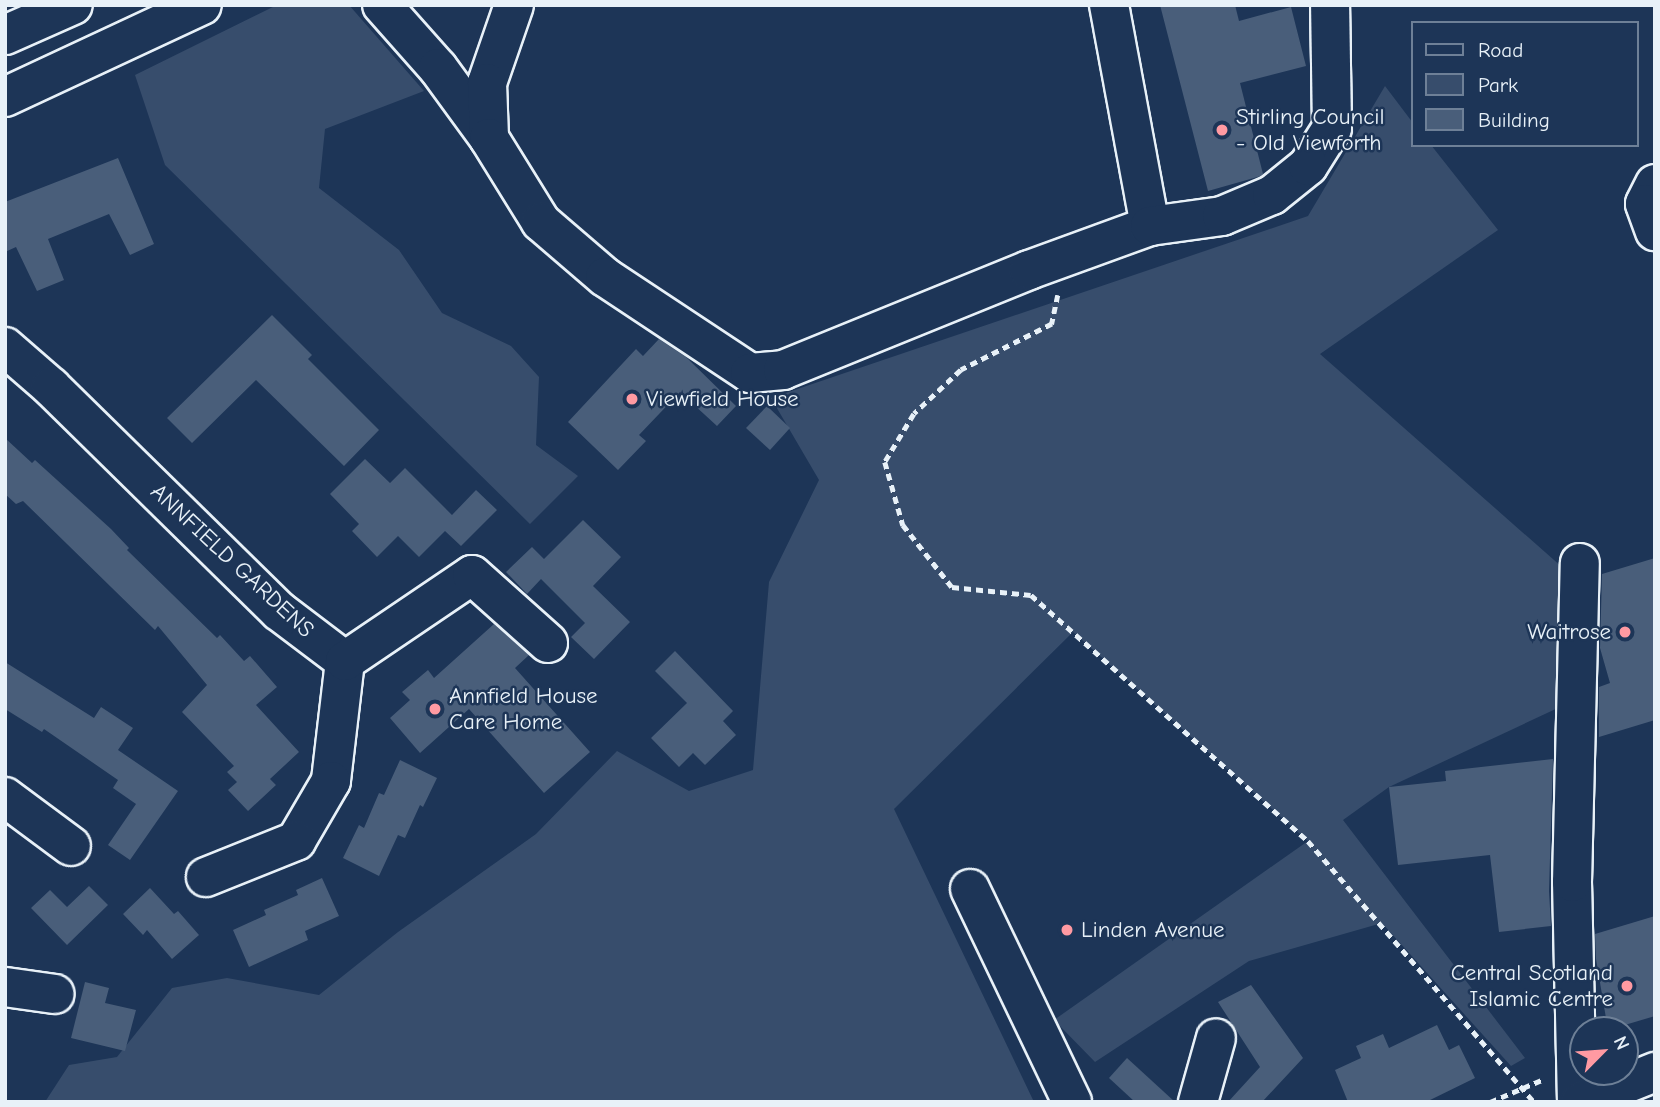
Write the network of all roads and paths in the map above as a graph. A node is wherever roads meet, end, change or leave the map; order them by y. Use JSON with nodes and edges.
{"nodes":[{"id":1,"x":73,"y":5,"type":"edge"},
{"id":2,"x":202,"y":5,"type":"edge"},
{"id":3,"x":382,"y":5,"type":"edge"},
{"id":4,"x":514,"y":5,"type":"edge"},
{"id":5,"x":1109,"y":5,"type":"edge"},
{"id":6,"x":1330,"y":5,"type":"edge"},
{"id":7,"x":5,"y":35,"type":"edge"},
{"id":8,"x":5,"y":97,"type":"edge"},
{"id":9,"x":489,"y":138,"type":"junction"},
{"id":10,"x":1655,"y":184,"type":"edge"},
{"id":11,"x":1150,"y":226,"type":"junction"},
{"id":12,"x":1655,"y":231,"type":"edge"},
{"id":13,"x":1065,"y":256,"type":"junction"},
{"id":14,"x":5,"y":346,"type":"edge"},
{"id":15,"x":1580,"y":564,"type":"dead end"},
{"id":16,"x":548,"y":643,"type":"dead end"},
{"id":17,"x":345,"y":661,"type":"junction"},
{"id":18,"x":5,"y":797,"type":"edge"},
{"id":19,"x":71,"y":846,"type":"dead end"},
{"id":20,"x":206,"y":877,"type":"dead end"},
{"id":21,"x":970,"y":890,"type":"dead end"},
{"id":22,"x":5,"y":986,"type":"edge"},
{"id":23,"x":55,"y":994,"type":"dead end"},
{"id":24,"x":1216,"y":1038,"type":"dead end"},
{"id":25,"x":1655,"y":1072,"type":"edge"},
{"id":26,"x":1522,"y":1087,"type":"junction"},
{"id":27,"x":1578,"y":1091,"type":"edge"},
{"id":28,"x":1072,"y":1102,"type":"edge"},
{"id":29,"x":1198,"y":1102,"type":"edge"},
{"id":30,"x":1490,"y":1102,"type":"edge"},
{"id":31,"x":1534,"y":1102,"type":"edge"}],
"edges":[{"from":1,"to":7,"type":"street"},
{"from":2,"to":8,"type":"street"},
{"from":3,"to":9,"type":"street"},
{"from":4,"to":9,"type":"street"},
{"from":5,"to":11,"type":"street"},
{"from":6,"to":11,"type":"street"},
{"from":9,"to":13,"type":"street"},
{"from":10,"to":12,"type":"street"},
{"from":11,"to":13,"type":"street"},
{"from":13,"to":26,"type":"path"},
{"from":14,"to":17,"type":"street","name":"ANNFIELD GARDENS"},
{"from":15,"to":27,"type":"street"},
{"from":16,"to":17,"type":"street"},
{"from":17,"to":20,"type":"street"},
{"from":18,"to":19,"type":"street"},
{"from":21,"to":28,"type":"street"},
{"from":22,"to":23,"type":"street"},
{"from":24,"to":29,"type":"street"},
{"from":25,"to":27,"type":"street"},
{"from":26,"to":27,"type":"path"},
{"from":26,"to":30,"type":"path"},
{"from":26,"to":31,"type":"path"}]}
